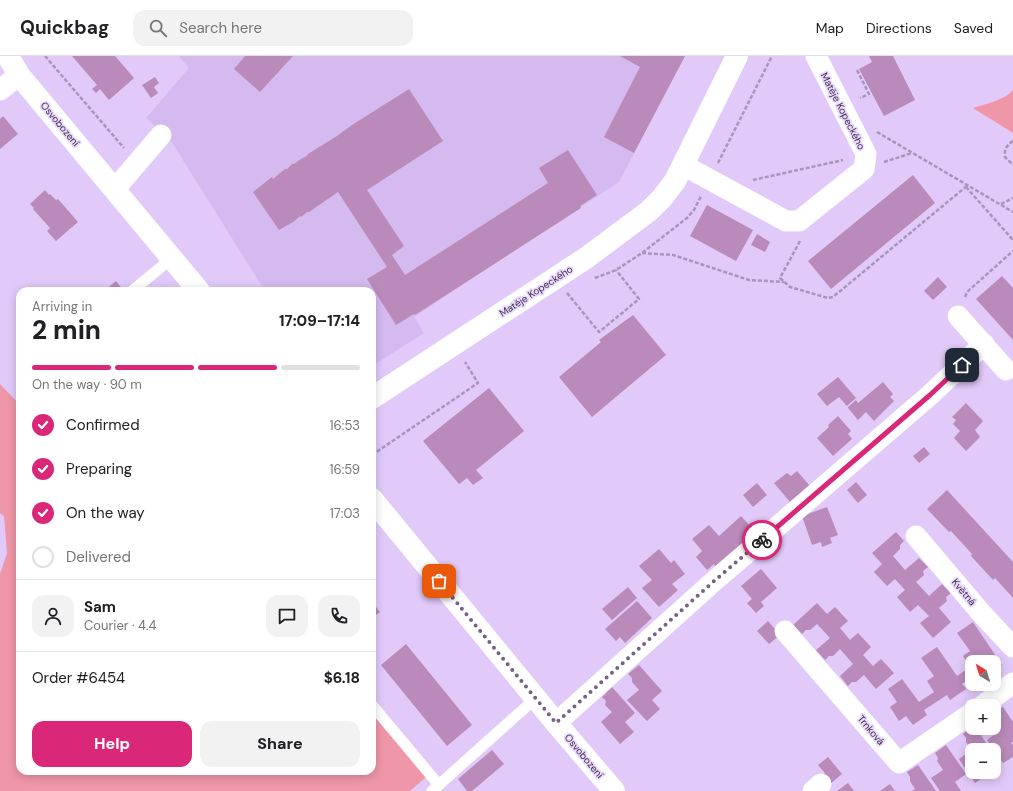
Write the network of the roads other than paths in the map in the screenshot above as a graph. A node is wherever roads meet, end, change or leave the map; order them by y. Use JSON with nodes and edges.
{"nodes":[{"id":1,"x":8,"y":56,"type":"edge"},
{"id":2,"x":737,"y":56,"type":"edge"},
{"id":3,"x":816,"y":56,"type":"edge"},
{"id":4,"x":19,"y":75,"type":"junction"},
{"id":5,"x":0,"y":90,"type":"edge"},
{"id":6,"x":161,"y":135,"type":"dead end"},
{"id":7,"x":683,"y":165,"type":"junction"},
{"id":8,"x":115,"y":189,"type":"junction"},
{"id":9,"x":172,"y":258,"type":"junction"},
{"id":10,"x":137,"y":287,"type":"edge"},
{"id":11,"x":196,"y":287,"type":"edge"},
{"id":12,"x":958,"y":316,"type":"road end"},
{"id":13,"x":984,"y":344,"type":"junction"},
{"id":14,"x":1006,"y":370,"type":"dead end"},
{"id":15,"x":376,"y":395,"type":"edge"},
{"id":16,"x":376,"y":504,"type":"edge"},
{"id":17,"x":916,"y":536,"type":"dead end"},
{"id":18,"x":785,"y":631,"type":"dead end"},
{"id":19,"x":1013,"y":646,"type":"edge"},
{"id":20,"x":1013,"y":683,"type":"edge"},
{"id":21,"x":536,"y":698,"type":"junction"},
{"id":22,"x":991,"y":699,"type":"edge"},
{"id":23,"x":376,"y":710,"type":"edge"},
{"id":24,"x":965,"y":718,"type":"edge"},
{"id":25,"x":556,"y":723,"type":"junction"},
{"id":26,"x":435,"y":788,"type":"edge"},
{"id":27,"x":614,"y":791,"type":"edge"}],
"edges":[{"from":1,"to":4,"type":"street","name":"Osvobození"},
{"from":2,"to":7,"type":"street","name":"Matěje Kopeckého"},
{"from":3,"to":7,"type":"street","name":"Matěje Kopeckého"},
{"from":4,"to":5,"type":"street"},
{"from":4,"to":8,"type":"street","name":"Osvobození"},
{"from":6,"to":8,"type":"street"},
{"from":7,"to":15,"type":"street","name":"Matěje Kopeckého"},
{"from":8,"to":9,"type":"street","name":"Osvobození"},
{"from":9,"to":10,"type":"lane"},
{"from":9,"to":11,"type":"street","name":"Osvobození"},
{"from":12,"to":13,"type":"street"},
{"from":13,"to":14,"type":"street"},
{"from":13,"to":25,"type":"street"},
{"from":16,"to":21,"type":"street","name":"Osvobození"},
{"from":17,"to":19,"type":"street","name":"Květná"},
{"from":18,"to":24,"type":"street","name":"Trnková"},
{"from":20,"to":22,"type":"street"},
{"from":21,"to":25,"type":"street","name":"Osvobození"},
{"from":21,"to":26,"type":"lane"},
{"from":23,"to":26,"type":"lane"},
{"from":25,"to":27,"type":"street","name":"Osvobození"}]}
